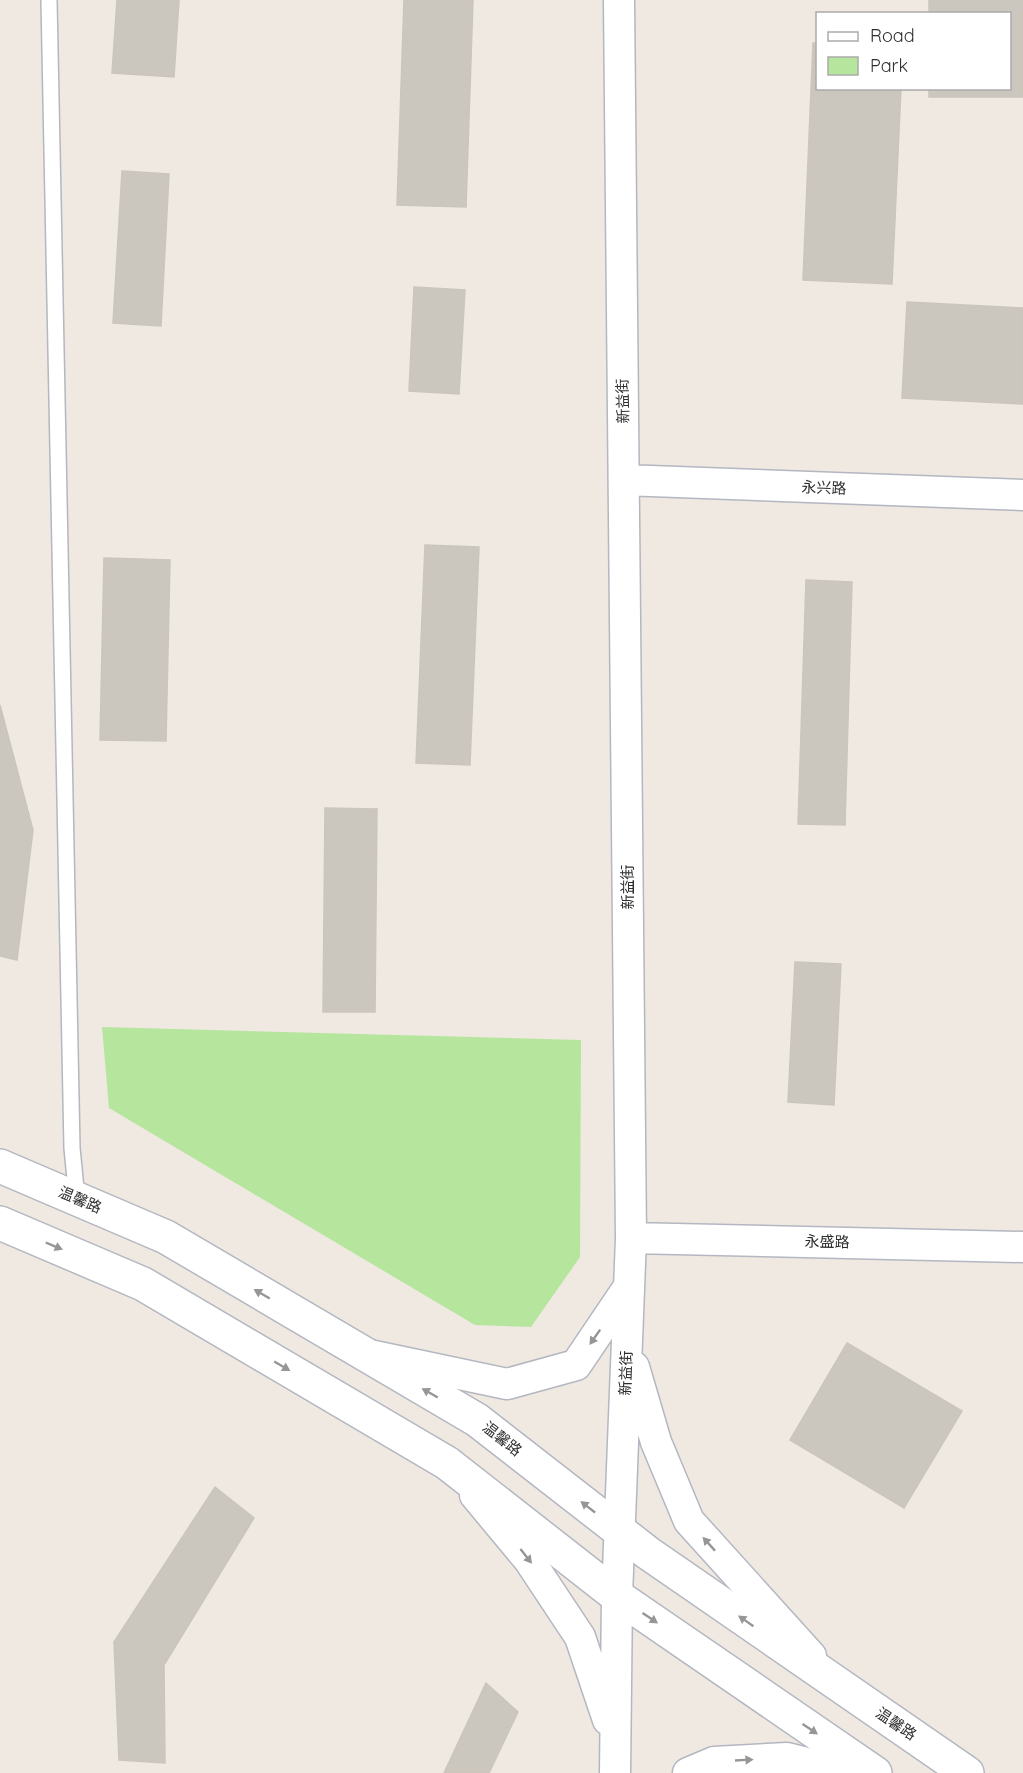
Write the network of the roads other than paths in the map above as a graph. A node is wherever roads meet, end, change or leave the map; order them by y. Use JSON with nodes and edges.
{"nodes":[{"id":1,"x":49,"y":0,"type":"edge"},
{"id":2,"x":619,"y":0,"type":"edge"},
{"id":3,"x":624,"y":480,"type":"junction"},
{"id":4,"x":1023,"y":495,"type":"edge"},
{"id":5,"x":0,"y":1166,"type":"edge"},
{"id":6,"x":77,"y":1199,"type":"junction"},
{"id":7,"x":0,"y":1223,"type":"edge"},
{"id":8,"x":631,"y":1238,"type":"junction"},
{"id":9,"x":1023,"y":1247,"type":"edge"},
{"id":10,"x":628,"y":1288,"type":"junction"},
{"id":11,"x":627,"y":1342,"type":"junction"},
{"id":12,"x":364,"y":1353,"type":"junction"},
{"id":13,"x":447,"y":1463,"type":"junction"},
{"id":14,"x":620,"y":1532,"type":"junction"},
{"id":15,"x":617,"y":1596,"type":"junction"},
{"id":16,"x":833,"y":1681,"type":"junction"},
{"id":17,"x":615,"y":1741,"type":"junction"},
{"id":18,"x":615,"y":1773,"type":"edge"},
{"id":19,"x":688,"y":1773,"type":"edge"},
{"id":20,"x":847,"y":1773,"type":"edge"},
{"id":21,"x":875,"y":1773,"type":"edge"},
{"id":22,"x":967,"y":1773,"type":"edge"}],
"edges":[{"from":1,"to":6,"type":"lane"},
{"from":2,"to":3,"type":"street","name":"新益街"},
{"from":3,"to":4,"type":"street","name":"永兴路"},
{"from":3,"to":8,"type":"street","name":"新益街"},
{"from":5,"to":6,"type":"main road","name":"温馨路"},
{"from":12,"to":6,"type":"main road","name":"温馨路","one_way":true},
{"from":7,"to":13,"type":"main road","one_way":true},
{"from":8,"to":9,"type":"street","name":"永盛路"},
{"from":8,"to":10,"type":"street","name":"新益街"},
{"from":10,"to":11,"type":"street","name":"新益街"},
{"from":10,"to":12,"type":"street","one_way":true},
{"from":11,"to":14,"type":"street","name":"新益街"},
{"from":16,"to":11,"type":"street","one_way":true},
{"from":14,"to":12,"type":"main road","name":"温馨路","one_way":true},
{"from":13,"to":15,"type":"main road"},
{"from":13,"to":17,"type":"street","one_way":true},
{"from":14,"to":15,"type":"street","name":"新益街"},
{"from":16,"to":14,"type":"main road","name":"温馨路","one_way":true},
{"from":15,"to":17,"type":"street","name":"新益街"},
{"from":15,"to":21,"type":"main road","one_way":true},
{"from":16,"to":22,"type":"main road","name":"温馨路"},
{"from":17,"to":18,"type":"street","name":"新益街"},
{"from":19,"to":20,"type":"street","one_way":true}]}
